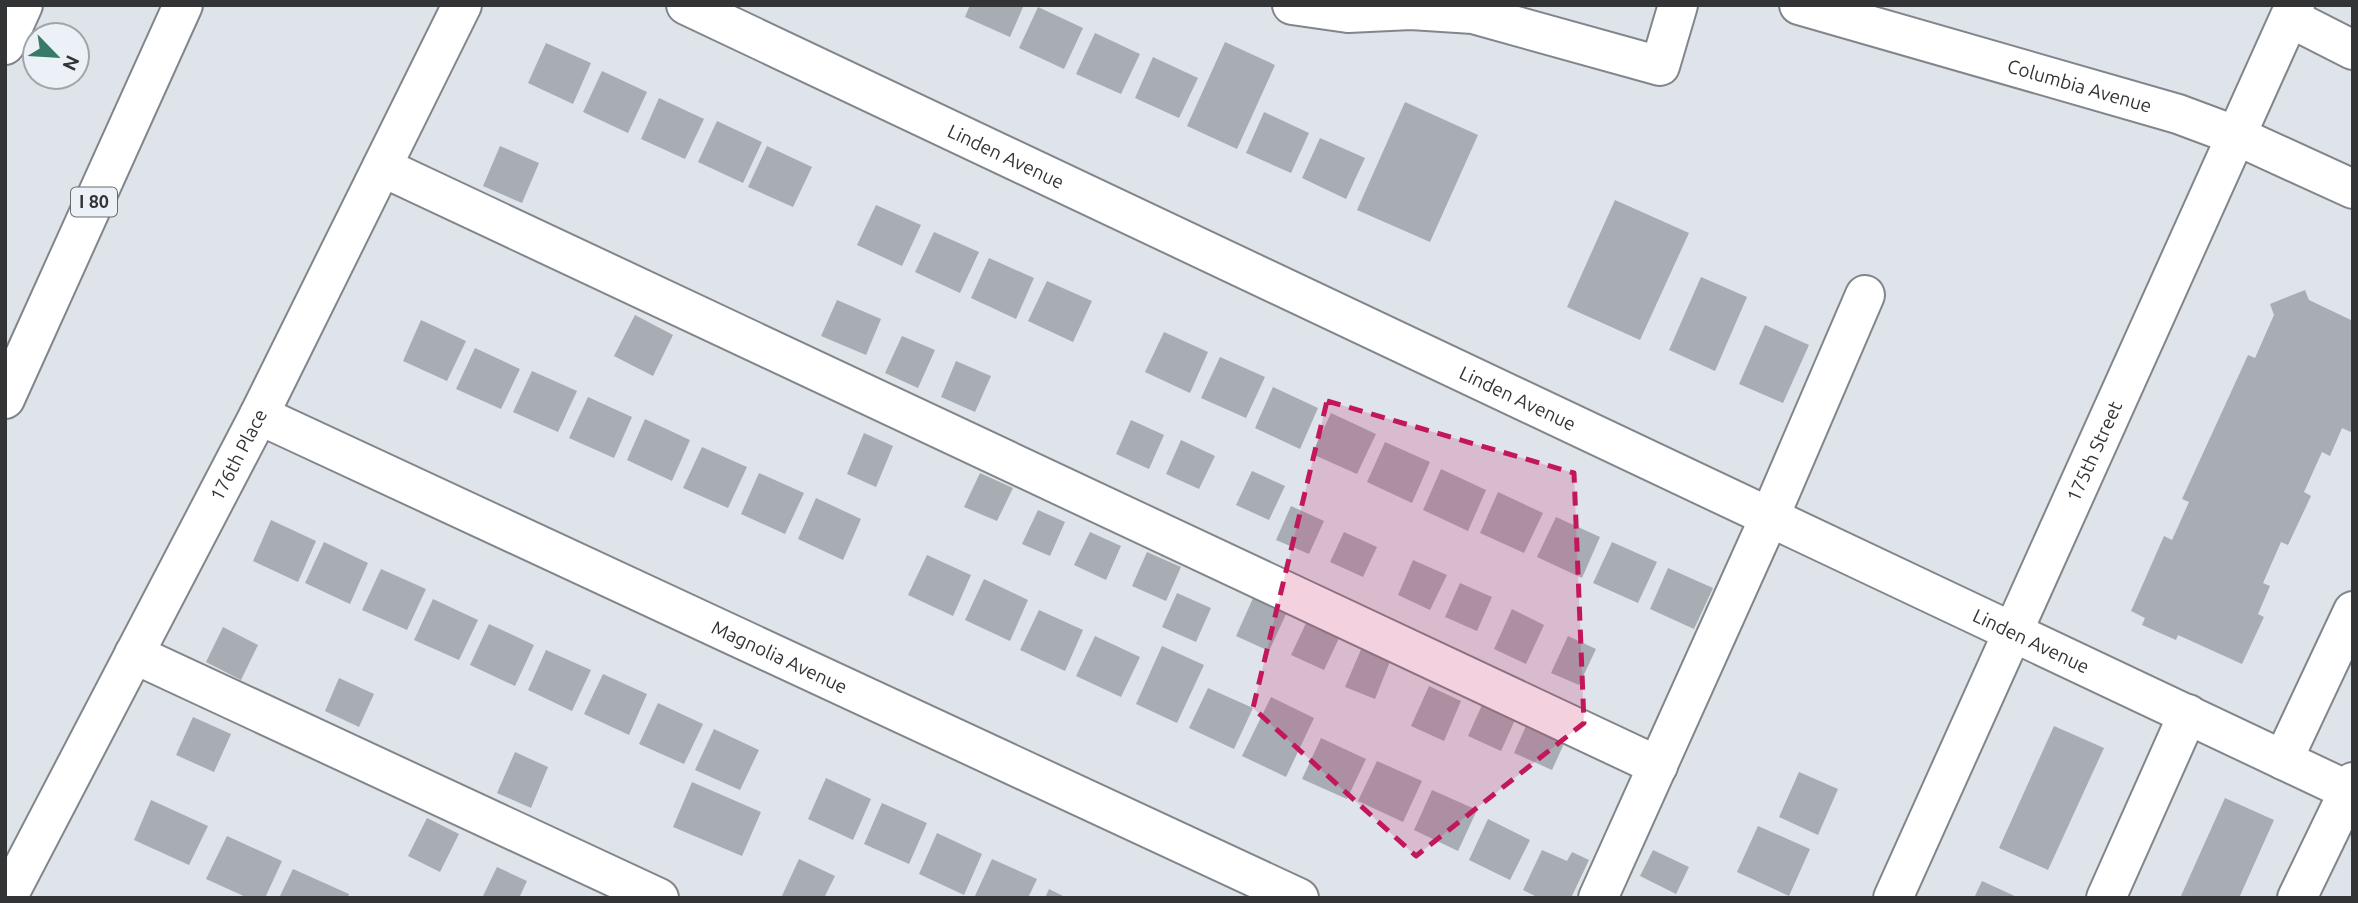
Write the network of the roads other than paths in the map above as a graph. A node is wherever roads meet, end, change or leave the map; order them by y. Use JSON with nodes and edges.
{"nodes":[{"id":1,"x":23,"y":5,"type":"edge"},
{"id":2,"x":183,"y":5,"type":"edge"},
{"id":3,"x":462,"y":5,"type":"edge"},
{"id":4,"x":686,"y":5,"type":"edge"},
{"id":5,"x":1292,"y":5,"type":"edge"},
{"id":6,"x":1678,"y":5,"type":"edge"},
{"id":7,"x":1799,"y":5,"type":"edge"},
{"id":8,"x":2292,"y":12,"type":"edge"},
{"id":9,"x":1887,"y":18,"type":"edge"},
{"id":10,"x":5,"y":46,"type":"edge"},
{"id":11,"x":2353,"y":50,"type":"edge"},
{"id":12,"x":2237,"y":136,"type":"junction"},
{"id":13,"x":382,"y":167,"type":"junction"},
{"id":14,"x":2353,"y":189,"type":"edge"},
{"id":15,"x":1865,"y":295,"type":"dead end"},
{"id":16,"x":5,"y":399,"type":"edge"},
{"id":17,"x":259,"y":415,"type":"junction"},
{"id":18,"x":1770,"y":516,"type":"junction"},
{"id":19,"x":2353,"y":611,"type":"edge"},
{"id":20,"x":2014,"y":631,"type":"junction"},
{"id":21,"x":134,"y":654,"type":"junction"},
{"id":22,"x":2188,"y":714,"type":"junction"},
{"id":23,"x":2284,"y":760,"type":"junction"},
{"id":24,"x":1658,"y":766,"type":"junction"},
{"id":25,"x":2351,"y":787,"type":"edge"},
{"id":26,"x":11,"y":896,"type":"edge"},
{"id":27,"x":659,"y":898,"type":"edge"},
{"id":28,"x":1299,"y":898,"type":"edge"},
{"id":29,"x":1598,"y":898,"type":"edge"},
{"id":30,"x":1893,"y":898,"type":"edge"},
{"id":31,"x":2106,"y":898,"type":"edge"},
{"id":32,"x":2297,"y":898,"type":"edge"}],
"edges":[{"from":1,"to":10,"type":"main road"},
{"from":2,"to":16,"type":"main road","number":"I 80"},
{"from":3,"to":13,"type":"main road","name":"176th Place"},
{"from":4,"to":18,"type":"main road","name":"Linden Avenue"},
{"from":5,"to":6,"type":"main road"},
{"from":7,"to":9,"type":"main road","name":"Columbia Avenue"},
{"from":8,"to":11,"type":"main road"},
{"from":8,"to":12,"type":"main road","name":"175th Street"},
{"from":9,"to":12,"type":"main road","name":"Columbia Avenue"},
{"from":12,"to":14,"type":"main road","name":"Columbia Avenue"},
{"from":12,"to":20,"type":"main road","name":"175th Street"},
{"from":13,"to":17,"type":"main road","name":"176th Place"},
{"from":13,"to":24,"type":"main road"},
{"from":15,"to":18,"type":"main road"},
{"from":17,"to":21,"type":"main road","name":"176th Place"},
{"from":17,"to":28,"type":"main road","name":"Magnolia Avenue"},
{"from":18,"to":20,"type":"main road","name":"Linden Avenue"},
{"from":18,"to":24,"type":"main road"},
{"from":19,"to":23,"type":"main road"},
{"from":20,"to":22,"type":"main road","name":"Linden Avenue"},
{"from":20,"to":30,"type":"main road","name":"175th Street"},
{"from":21,"to":26,"type":"main road","name":"176th Place"},
{"from":21,"to":27,"type":"main road"},
{"from":22,"to":23,"type":"main road","name":"Linden Avenue"},
{"from":22,"to":31,"type":"main road"},
{"from":23,"to":25,"type":"main road","name":"Linden Avenue"},
{"from":24,"to":29,"type":"main road"},
{"from":25,"to":32,"type":"main road"}]}
